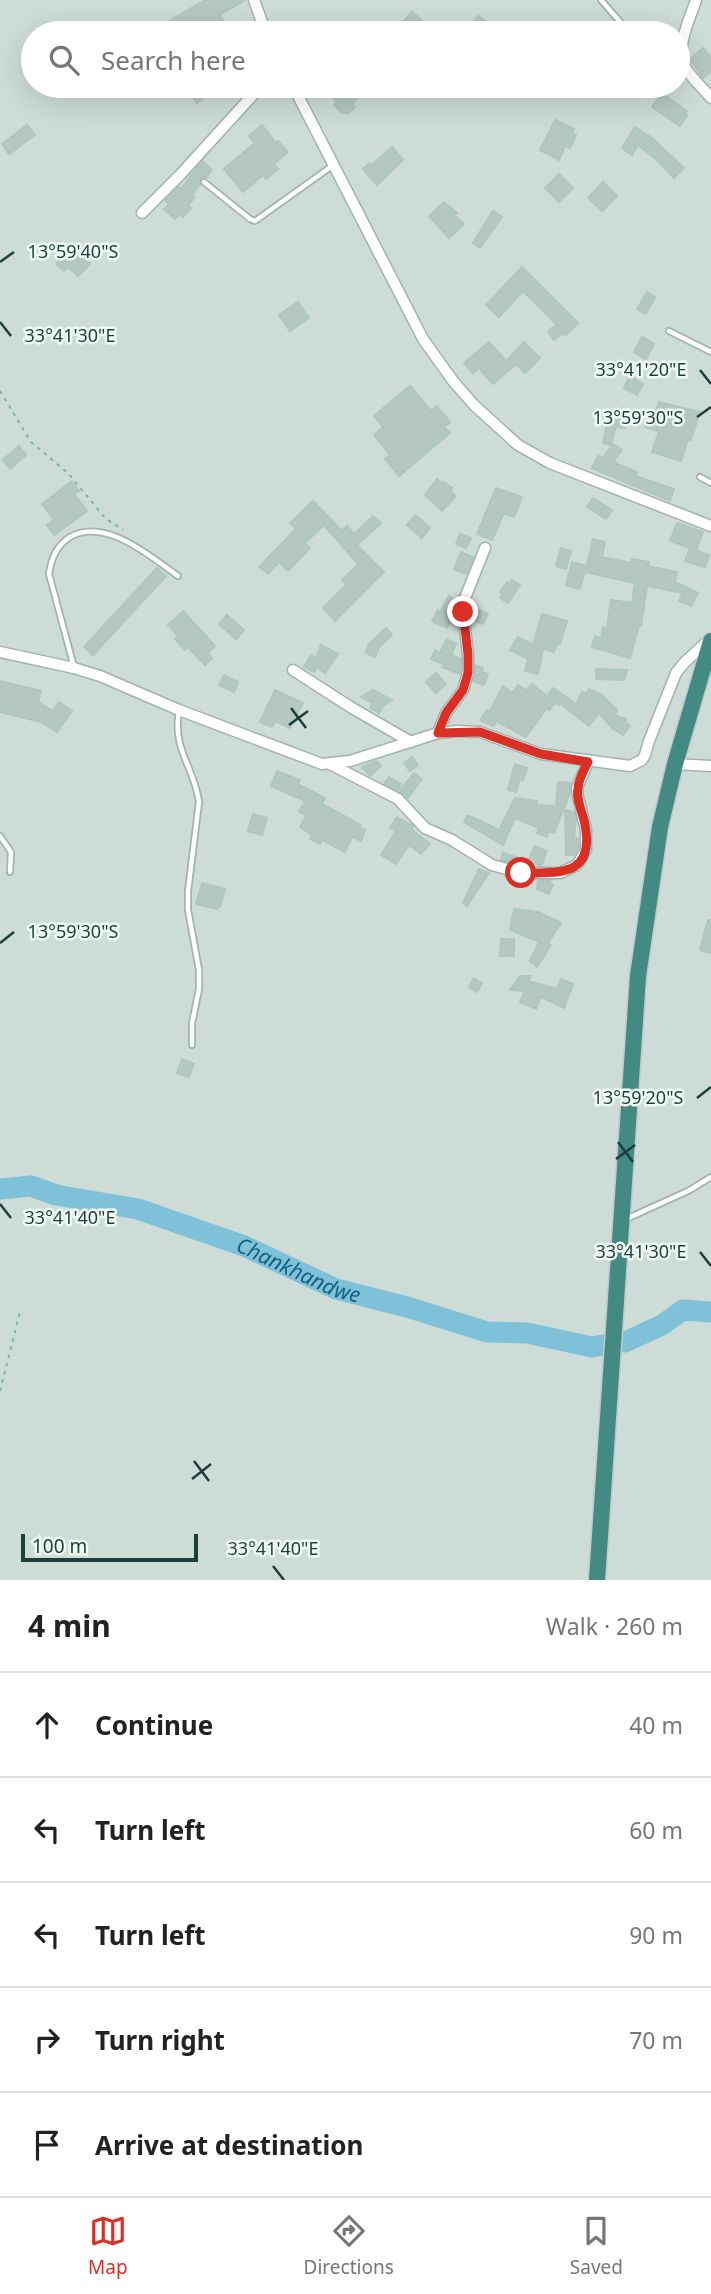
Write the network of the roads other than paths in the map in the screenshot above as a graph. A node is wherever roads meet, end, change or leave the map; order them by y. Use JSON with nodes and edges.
{"nodes":[{"id":1,"x":254,"y":0,"type":"edge"},
{"id":2,"x":601,"y":0,"type":"edge"},
{"id":3,"x":696,"y":0,"type":"edge"},
{"id":4,"x":262,"y":21,"type":"edge"},
{"id":5,"x":619,"y":21,"type":"edge"},
{"id":6,"x":690,"y":21,"type":"edge"},
{"id":7,"x":691,"y":75,"type":"edge"},
{"id":8,"x":250,"y":98,"type":"edge"},
{"id":9,"x":299,"y":98,"type":"edge"},
{"id":10,"x":711,"y":98,"type":"edge"},
{"id":11,"x":333,"y":165,"type":"junction"},
{"id":12,"x":204,"y":182,"type":"dead end"},
{"id":13,"x":142,"y":213,"type":"dead end"},
{"id":14,"x":669,"y":331,"type":"dead end"},
{"id":15,"x":711,"y":352,"type":"edge"},
{"id":16,"x":701,"y":477,"type":"dead end"},
{"id":17,"x":711,"y":483,"type":"edge"},
{"id":18,"x":711,"y":526,"type":"edge"},
{"id":19,"x":485,"y":548,"type":"dead end"},
{"id":20,"x":178,"y":576,"type":"dead end"},
{"id":21,"x":711,"y":640,"type":"edge"},
{"id":22,"x":0,"y":652,"type":"edge"},
{"id":23,"x":74,"y":668,"type":"junction"},
{"id":24,"x":293,"y":670,"type":"dead end"},
{"id":25,"x":179,"y":710,"type":"junction"},
{"id":26,"x":438,"y":733,"type":"junction"},
{"id":27,"x":411,"y":742,"type":"junction"},
{"id":28,"x":588,"y":762,"type":"junction"},
{"id":29,"x":330,"y":764,"type":"junction"},
{"id":30,"x":675,"y":764,"type":"junction"},
{"id":31,"x":711,"y":766,"type":"edge"},
{"id":32,"x":0,"y":836,"type":"edge"},
{"id":33,"x":10,"y":872,"type":"dead end"},
{"id":34,"x":192,"y":1045,"type":"dead end"},
{"id":35,"x":711,"y":1177,"type":"edge"},
{"id":36,"x":621,"y":1222,"type":"junction"},
{"id":37,"x":597,"y":1580,"type":"edge"}],
"edges":[{"from":1,"to":4,"type":"street"},
{"from":2,"to":5,"type":"lane"},
{"from":3,"to":6,"type":"street"},
{"from":7,"to":10,"type":"street"},
{"from":8,"to":13,"type":"street"},
{"from":9,"to":11,"type":"street"},
{"from":11,"to":12,"type":"lane"},
{"from":11,"to":18,"type":"street"},
{"from":14,"to":15,"type":"lane"},
{"from":16,"to":17,"type":"lane"},
{"from":19,"to":26,"type":"street"},
{"from":20,"to":23,"type":"lane"},
{"from":21,"to":28,"type":"street"},
{"from":21,"to":30,"type":"highway"},
{"from":22,"to":23,"type":"street"},
{"from":23,"to":25,"type":"street"},
{"from":24,"to":27,"type":"street"},
{"from":25,"to":29,"type":"street"},
{"from":25,"to":34,"type":"lane"},
{"from":26,"to":27,"type":"street"},
{"from":26,"to":28,"type":"street"},
{"from":27,"to":29,"type":"street"},
{"from":28,"to":29,"type":"street"},
{"from":30,"to":31,"type":"street"},
{"from":30,"to":36,"type":"highway"},
{"from":32,"to":33,"type":"lane"},
{"from":35,"to":36,"type":"lane"},
{"from":36,"to":37,"type":"highway"}]}
